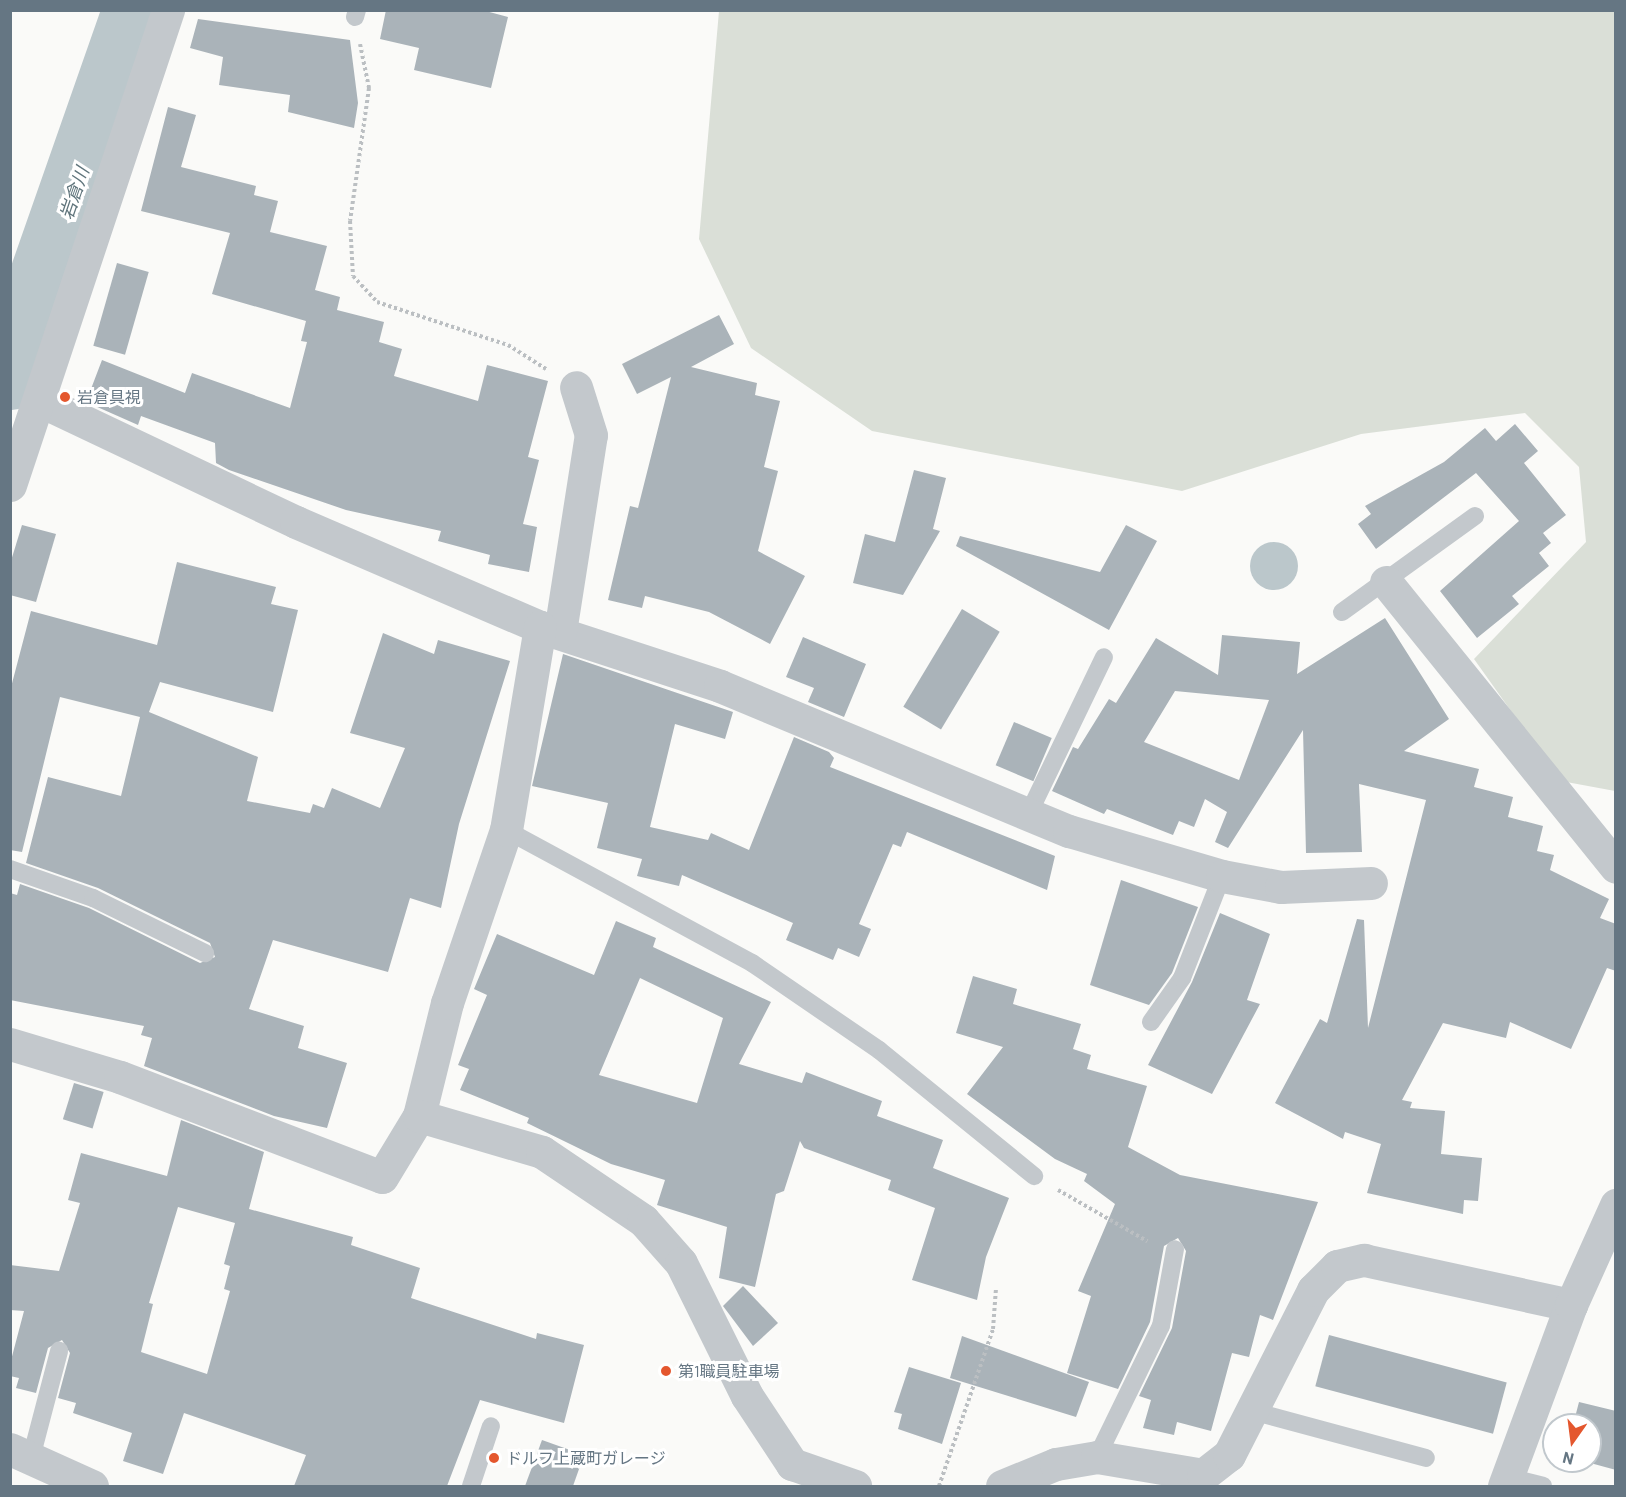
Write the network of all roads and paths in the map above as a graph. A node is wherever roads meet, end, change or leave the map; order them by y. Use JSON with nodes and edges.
{"nodes":[{"id":1,"x":168,"y":10,"type":"edge"},
{"id":2,"x":356,"y":14,"type":"edge"},
{"id":3,"x":576,"y":387,"type":"joint"},
{"id":4,"x":41,"y":401,"type":"junction"},
{"id":5,"x":10,"y":485,"type":"edge"},
{"id":6,"x":1475,"y":516,"type":"dead end"},
{"id":7,"x":1386,"y":582,"type":"junction"},
{"id":8,"x":1342,"y":612,"type":"dead end"},
{"id":9,"x":550,"y":630,"type":"junction"},
{"id":10,"x":1104,"y":657,"type":"dead end"},
{"id":11,"x":1028,"y":814,"type":"junction"},
{"id":12,"x":506,"y":830,"type":"junction"},
{"id":13,"x":1616,"y":867,"type":"edge"},
{"id":14,"x":10,"y":869,"type":"edge"},
{"id":15,"x":1222,"y":876,"type":"junction"},
{"id":16,"x":1371,"y":883,"type":"dead end"},
{"id":17,"x":205,"y":953,"type":"dead end"},
{"id":18,"x":1151,"y":1022,"type":"dead end"},
{"id":19,"x":10,"y":1044,"type":"edge"},
{"id":20,"x":419,"y":1116,"type":"junction"},
{"id":21,"x":1034,"y":1176,"type":"joint"},
{"id":22,"x":1616,"y":1205,"type":"edge"},
{"id":23,"x":1175,"y":1249,"type":"joint"},
{"id":24,"x":996,"y":1288,"type":"dead end"},
{"id":25,"x":1570,"y":1305,"type":"junction"},
{"id":26,"x":59,"y":1351,"type":"dead end"},
{"id":27,"x":1252,"y":1411,"type":"junction"},
{"id":28,"x":491,"y":1426,"type":"dead end"},
{"id":29,"x":21,"y":1453,"type":"edge"},
{"id":30,"x":1096,"y":1457,"type":"junction"},
{"id":31,"x":1426,"y":1458,"type":"dead end"},
{"id":32,"x":789,"y":1475,"type":"edge"},
{"id":33,"x":1506,"y":1482,"type":"edge"},
{"id":34,"x":92,"y":1486,"type":"edge"},
{"id":35,"x":471,"y":1486,"type":"edge"},
{"id":36,"x":855,"y":1486,"type":"edge"},
{"id":37,"x":939,"y":1486,"type":"edge"},
{"id":38,"x":1002,"y":1486,"type":"edge"},
{"id":39,"x":1543,"y":1486,"type":"edge"}],
"edges":[{"from":1,"to":4,"type":"street"},
{"from":2,"to":3,"type":"path"},
{"from":3,"to":9,"type":"street"},
{"from":4,"to":5,"type":"street"},
{"from":4,"to":9,"type":"street"},
{"from":6,"to":7,"type":"lane"},
{"from":7,"to":8,"type":"lane"},
{"from":7,"to":13,"type":"street"},
{"from":9,"to":11,"type":"street"},
{"from":9,"to":12,"type":"street"},
{"from":10,"to":11,"type":"lane"},
{"from":11,"to":15,"type":"street"},
{"from":12,"to":20,"type":"street"},
{"from":12,"to":21,"type":"lane"},
{"from":14,"to":17,"type":"lane"},
{"from":15,"to":16,"type":"street"},
{"from":15,"to":18,"type":"lane"},
{"from":19,"to":20,"type":"street"},
{"from":20,"to":32,"type":"street"},
{"from":21,"to":23,"type":"path"},
{"from":22,"to":25,"type":"street"},
{"from":23,"to":30,"type":"lane"},
{"from":24,"to":37,"type":"path"},
{"from":25,"to":27,"type":"street"},
{"from":25,"to":33,"type":"street"},
{"from":26,"to":29,"type":"lane"},
{"from":27,"to":30,"type":"street"},
{"from":27,"to":31,"type":"lane"},
{"from":28,"to":35,"type":"lane"},
{"from":29,"to":34,"type":"street"},
{"from":30,"to":38,"type":"street"},
{"from":32,"to":36,"type":"street"},
{"from":33,"to":39,"type":"lane"}]}
